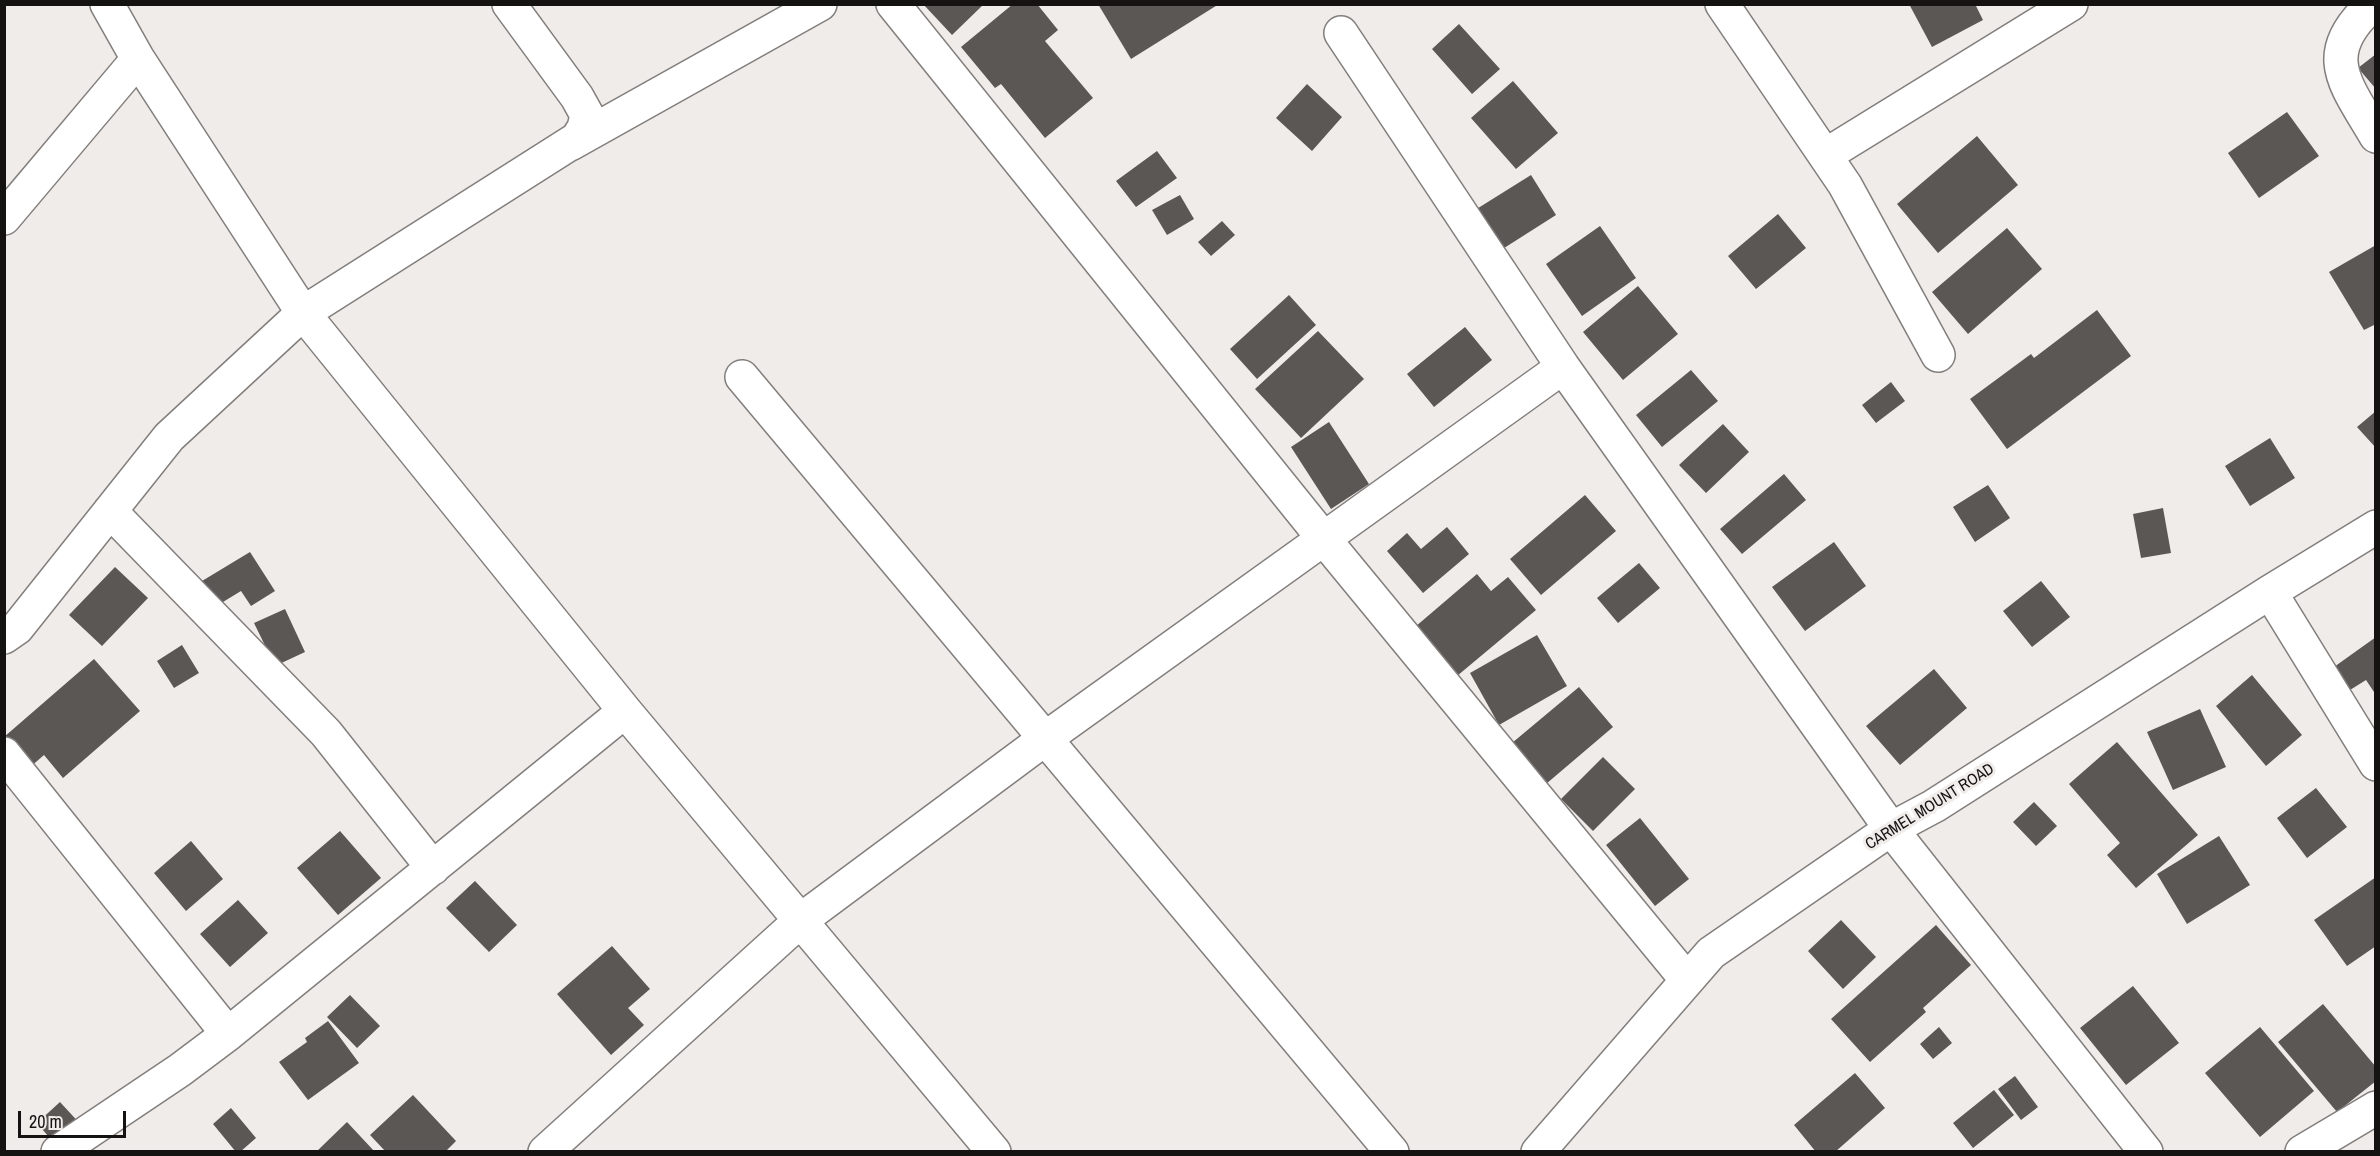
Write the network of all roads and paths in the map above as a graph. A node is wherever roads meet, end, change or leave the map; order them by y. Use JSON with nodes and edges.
{"nodes":[{"id":1,"x":107,"y":4,"type":"edge"},
{"id":2,"x":509,"y":4,"type":"edge"},
{"id":3,"x":820,"y":4,"type":"edge"},
{"id":4,"x":893,"y":4,"type":"edge"},
{"id":5,"x":1722,"y":4,"type":"edge"},
{"id":6,"x":2071,"y":4,"type":"edge"},
{"id":7,"x":2373,"y":4,"type":"edge"},
{"id":8,"x":1341,"y":33,"type":"dead end"},
{"id":9,"x":138,"y":59,"type":"junction"},
{"id":10,"x":2376,"y":136,"type":"edge"},
{"id":11,"x":558,"y":151,"type":"junction"},
{"id":12,"x":1826,"y":155,"type":"junction"},
{"id":13,"x":4,"y":218,"type":"edge"},
{"id":14,"x":303,"y":313,"type":"junction"},
{"id":15,"x":1938,"y":355,"type":"dead end"},
{"id":16,"x":1563,"y":368,"type":"junction"},
{"id":17,"x":742,"y":377,"type":"dead end"},
{"id":18,"x":110,"y":511,"type":"junction"},
{"id":19,"x":2376,"y":527,"type":"edge"},
{"id":20,"x":1324,"y":538,"type":"junction"},
{"id":21,"x":2270,"y":591,"type":"junction"},
{"id":22,"x":4,"y":637,"type":"edge"},
{"id":23,"x":625,"y":711,"type":"junction"},
{"id":24,"x":1046,"y":738,"type":"junction"},
{"id":25,"x":4,"y":754,"type":"edge"},
{"id":26,"x":2376,"y":764,"type":"edge"},
{"id":27,"x":1891,"y":829,"type":"junction"},
{"id":28,"x":433,"y":868,"type":"junction"},
{"id":29,"x":801,"y":920,"type":"junction"},
{"id":30,"x":1687,"y":980,"type":"junction"},
{"id":31,"x":228,"y":1034,"type":"junction"},
{"id":32,"x":2376,"y":1108,"type":"edge"},
{"id":33,"x":558,"y":1147,"type":"edge"},
{"id":34,"x":58,"y":1152,"type":"edge"},
{"id":35,"x":994,"y":1152,"type":"edge"},
{"id":36,"x":1392,"y":1152,"type":"edge"},
{"id":37,"x":1538,"y":1152,"type":"edge"},
{"id":38,"x":2146,"y":1152,"type":"edge"},
{"id":39,"x":2302,"y":1152,"type":"edge"}],
"edges":[{"from":1,"to":9,"type":"street"},
{"from":2,"to":11,"type":"street"},
{"from":3,"to":11,"type":"street"},
{"from":4,"to":20,"type":"street"},
{"from":5,"to":12,"type":"street"},
{"from":6,"to":12,"type":"street"},
{"from":7,"to":10,"type":"street"},
{"from":8,"to":16,"type":"street"},
{"from":9,"to":13,"type":"street"},
{"from":9,"to":14,"type":"street"},
{"from":11,"to":14,"type":"street"},
{"from":12,"to":15,"type":"street"},
{"from":14,"to":18,"type":"street"},
{"from":14,"to":23,"type":"street"},
{"from":16,"to":20,"type":"street"},
{"from":16,"to":27,"type":"street"},
{"from":17,"to":24,"type":"street"},
{"from":18,"to":22,"type":"street"},
{"from":18,"to":28,"type":"street"},
{"from":19,"to":21,"type":"street","name":"CARMEL MOUNT ROAD"},
{"from":20,"to":24,"type":"street"},
{"from":20,"to":30,"type":"street"},
{"from":21,"to":26,"type":"street"},
{"from":21,"to":27,"type":"street","name":"CARMEL MOUNT ROAD"},
{"from":23,"to":28,"type":"street"},
{"from":23,"to":29,"type":"street"},
{"from":24,"to":29,"type":"street"},
{"from":24,"to":36,"type":"street"},
{"from":25,"to":31,"type":"street"},
{"from":27,"to":30,"type":"street","name":"CARMEL MOUNT ROAD"},
{"from":27,"to":38,"type":"street"},
{"from":28,"to":31,"type":"street"},
{"from":29,"to":33,"type":"street"},
{"from":29,"to":35,"type":"street"},
{"from":30,"to":37,"type":"street","name":"CARMEL MOUNT ROAD"},
{"from":31,"to":34,"type":"street"},
{"from":32,"to":39,"type":"street"}]}
